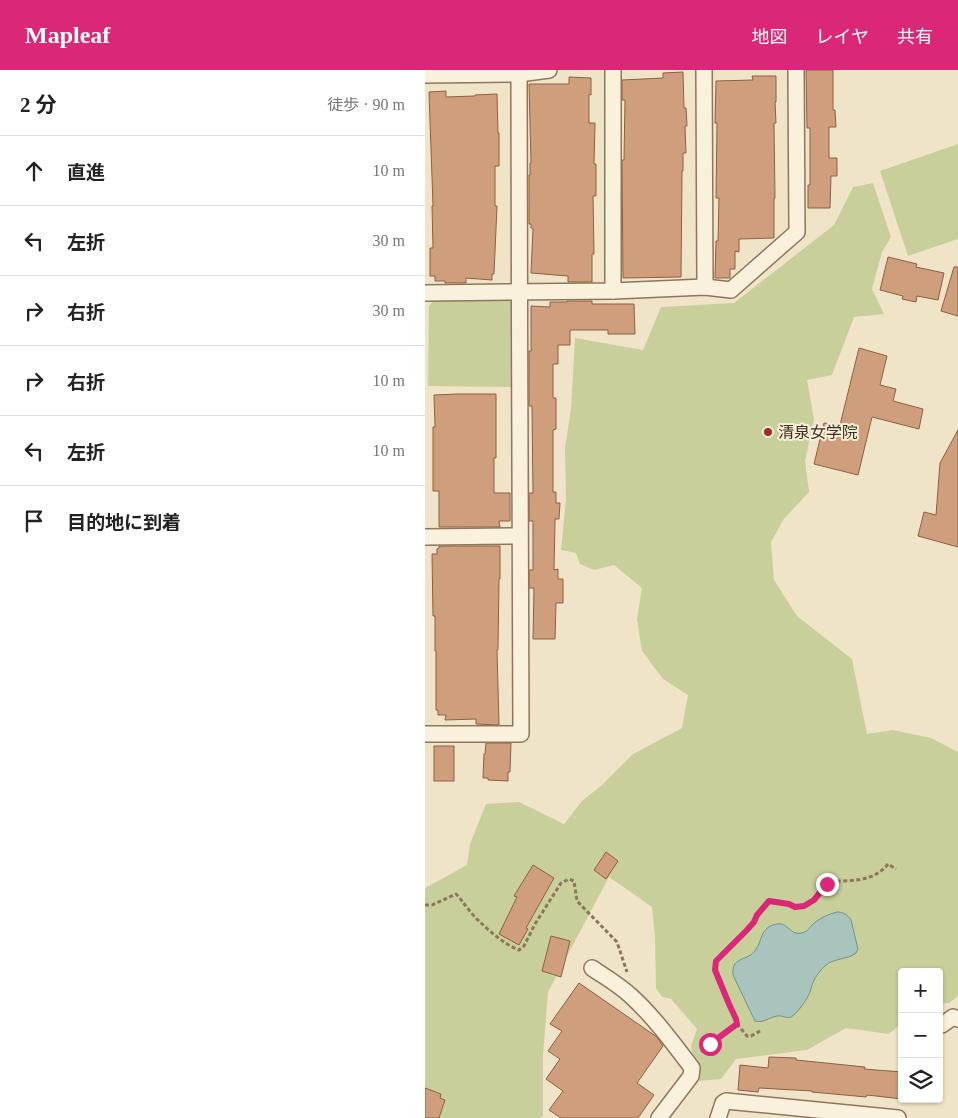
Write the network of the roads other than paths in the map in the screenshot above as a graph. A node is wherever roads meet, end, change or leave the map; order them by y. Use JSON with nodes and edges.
{"nodes":[{"id":1,"x":549,"y":70,"type":"edge"},
{"id":2,"x":613,"y":70,"type":"edge"},
{"id":3,"x":704,"y":70,"type":"edge"},
{"id":4,"x":796,"y":70,"type":"edge"},
{"id":5,"x":519,"y":74,"type":"junction"},
{"id":6,"x":425,"y":75,"type":"edge"},
{"id":7,"x":705,"y":287,"type":"junction"},
{"id":8,"x":613,"y":291,"type":"junction"},
{"id":9,"x":520,"y":292,"type":"junction"},
{"id":10,"x":425,"y":293,"type":"edge"},
{"id":11,"x":519,"y":536,"type":"junction"},
{"id":12,"x":425,"y":537,"type":"edge"},
{"id":13,"x":425,"y":734,"type":"edge"},
{"id":14,"x":592,"y":968,"type":"dead end"},
{"id":15,"x":958,"y":1019,"type":"edge"},
{"id":16,"x":943,"y":1024,"type":"edge"},
{"id":17,"x":659,"y":1118,"type":"edge"},
{"id":18,"x":718,"y":1118,"type":"edge"},
{"id":19,"x":898,"y":1118,"type":"edge"}],
"edges":[{"from":1,"to":5,"type":"street"},
{"from":2,"to":8,"type":"street"},
{"from":3,"to":7,"type":"street"},
{"from":4,"to":7,"type":"street"},
{"from":5,"to":6,"type":"street"},
{"from":5,"to":9,"type":"street"},
{"from":7,"to":8,"type":"street"},
{"from":8,"to":9,"type":"street"},
{"from":9,"to":10,"type":"street"},
{"from":9,"to":11,"type":"street"},
{"from":11,"to":12,"type":"street"},
{"from":11,"to":13,"type":"street"},
{"from":14,"to":17,"type":"street"},
{"from":15,"to":16,"type":"street"},
{"from":18,"to":19,"type":"street"}]}
